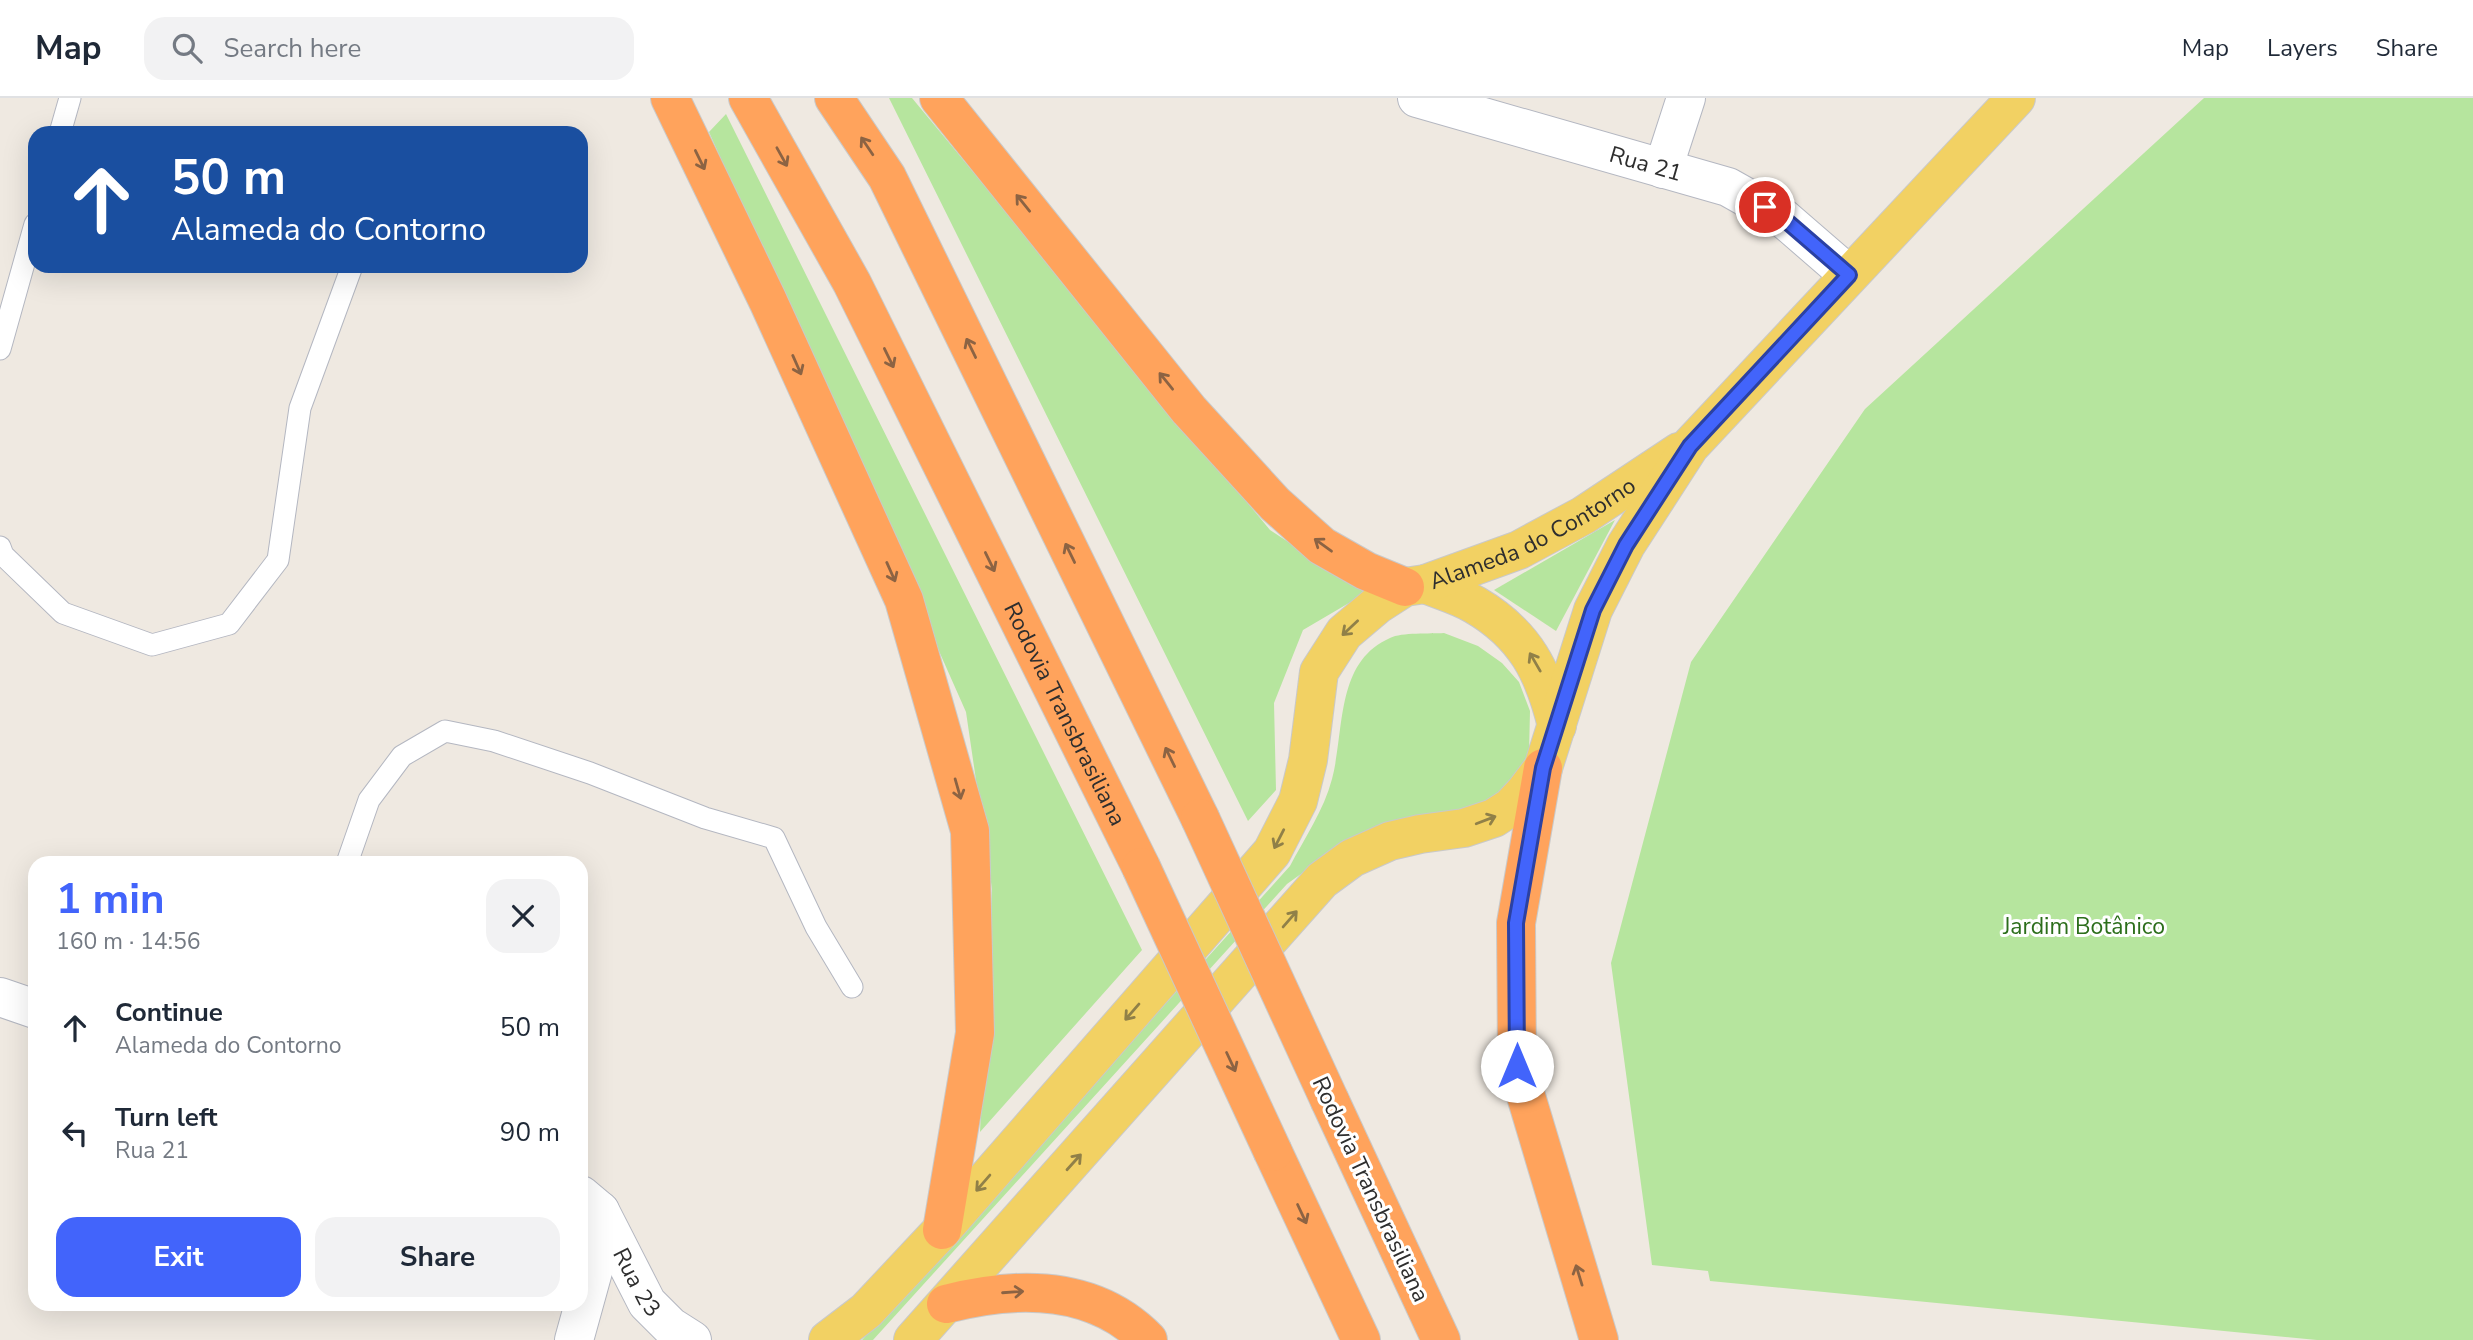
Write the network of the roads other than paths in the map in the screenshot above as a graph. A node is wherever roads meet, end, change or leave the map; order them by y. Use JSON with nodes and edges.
{"nodes":[{"id":1,"x":70,"y":98,"type":"edge"},
{"id":2,"x":670,"y":98,"type":"edge"},
{"id":3,"x":748,"y":98,"type":"edge"},
{"id":4,"x":834,"y":98,"type":"edge"},
{"id":5,"x":939,"y":98,"type":"edge"},
{"id":6,"x":1417,"y":98,"type":"edge"},
{"id":7,"x":1686,"y":98,"type":"edge"},
{"id":8,"x":2016,"y":98,"type":"edge"},
{"id":9,"x":63,"y":126,"type":"edge"},
{"id":10,"x":1664,"y":169,"type":"junction"},
{"id":11,"x":28,"y":249,"type":"edge"},
{"id":12,"x":350,"y":273,"type":"edge"},
{"id":13,"x":1849,"y":275,"type":"junction"},
{"id":14,"x":0,"y":349,"type":"edge"},
{"id":15,"x":1690,"y":446,"type":"junction"},
{"id":16,"x":0,"y":547,"type":"edge"},
{"id":17,"x":1415,"y":586,"type":"junction"},
{"id":18,"x":1557,"y":726,"type":"junction"},
{"id":19,"x":1543,"y":768,"type":"junction"},
{"id":20,"x":349,"y":856,"type":"edge"},
{"id":21,"x":852,"y":987,"type":"dead end"},
{"id":22,"x":0,"y":997,"type":"edge"},
{"id":23,"x":28,"y":1007,"type":"edge"},
{"id":24,"x":590,"y":1203,"type":"edge"},
{"id":25,"x":942,"y":1230,"type":"junction"},
{"id":26,"x":588,"y":1289,"type":"edge"},
{"id":27,"x":946,"y":1304,"type":"junction"},
{"id":28,"x":582,"y":1311,"type":"edge"},
{"id":29,"x":574,"y":1340,"type":"edge"},
{"id":30,"x":692,"y":1340,"type":"edge"},
{"id":31,"x":828,"y":1340,"type":"edge"},
{"id":32,"x":914,"y":1340,"type":"edge"},
{"id":33,"x":1148,"y":1340,"type":"edge"},
{"id":34,"x":1361,"y":1340,"type":"edge"},
{"id":35,"x":1441,"y":1340,"type":"edge"},
{"id":36,"x":1598,"y":1340,"type":"edge"}],
"edges":[{"from":1,"to":9,"type":"lane"},
{"from":2,"to":25,"type":"highway","one_way":true},
{"from":3,"to":34,"type":"highway","name":"Rodovia Transbrasiliana","one_way":true,"bridge":true},
{"from":35,"to":4,"type":"highway","name":"Rodovia Transbrasiliana","one_way":true,"bridge":true},
{"from":17,"to":5,"type":"highway","one_way":true},
{"from":6,"to":10,"type":"street","name":"Rua 21"},
{"from":7,"to":10,"type":"street"},
{"from":8,"to":13,"type":"main road","name":"Alameda do Contorno"},
{"from":10,"to":13,"type":"street","name":"Rua 21"},
{"from":11,"to":14,"type":"lane"},
{"from":12,"to":16,"type":"lane"},
{"from":13,"to":15,"type":"main road","name":"Alameda do Contorno"},
{"from":15,"to":17,"type":"main road","name":"Alameda do Contorno"},
{"from":15,"to":18,"type":"main road","name":"Alameda do Contorno"},
{"from":18,"to":17,"type":"main road","one_way":true},
{"from":17,"to":25,"type":"main road","name":"Alameda do Contorno","one_way":true},
{"from":18,"to":19,"type":"main road","name":"Alameda do Contorno"},
{"from":27,"to":19,"type":"main road","one_way":true},
{"from":36,"to":19,"type":"highway","one_way":true},
{"from":20,"to":21,"type":"lane"},
{"from":22,"to":23,"type":"street"},
{"from":24,"to":26,"type":"street","name":"Rua 23"},
{"from":24,"to":30,"type":"street","name":"Rua 23"},
{"from":25,"to":31,"type":"main road","name":"Alameda do Contorno"},
{"from":27,"to":32,"type":"main road"},
{"from":27,"to":33,"type":"highway","one_way":true},
{"from":28,"to":29,"type":"street","name":"Rua 23"}]}
